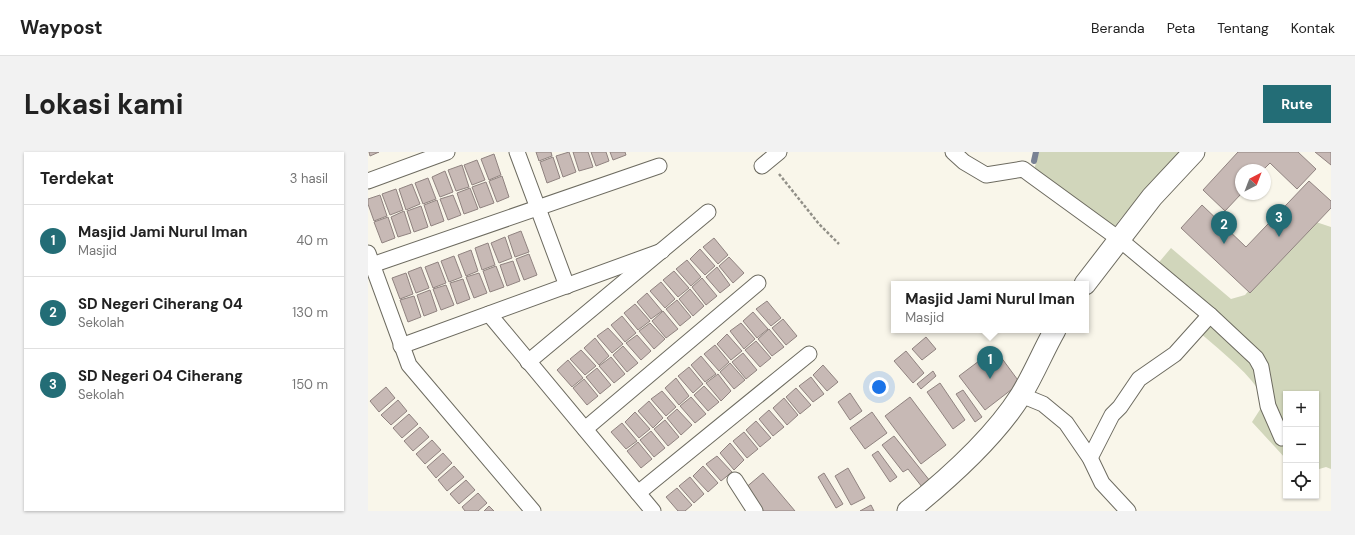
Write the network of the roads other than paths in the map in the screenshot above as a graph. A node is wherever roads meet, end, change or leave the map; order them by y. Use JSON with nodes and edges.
{"nodes":[{"id":1,"x":447,"y":152,"type":"edge"},
{"id":2,"x":517,"y":152,"type":"edge"},
{"id":3,"x":953,"y":152,"type":"edge"},
{"id":4,"x":1194,"y":152,"type":"edge"},
{"id":5,"x":659,"y":166,"type":"dead end"},
{"id":6,"x":368,"y":181,"type":"edge"},
{"id":7,"x":537,"y":208,"type":"junction"},
{"id":8,"x":708,"y":212,"type":"dead end"},
{"id":9,"x":1119,"y":239,"type":"junction"},
{"id":10,"x":662,"y":251,"type":"junction"},
{"id":11,"x":370,"y":259,"type":"edge"},
{"id":12,"x":1088,"y":281,"type":"edge"},
{"id":13,"x":758,"y":283,"type":"dead end"},
{"id":14,"x":567,"y":286,"type":"junction"},
{"id":15,"x":489,"y":314,"type":"junction"},
{"id":16,"x":1210,"y":315,"type":"junction"},
{"id":17,"x":1054,"y":333,"type":"edge"},
{"id":18,"x":401,"y":346,"type":"junction"},
{"id":19,"x":809,"y":354,"type":"dead end"},
{"id":20,"x":528,"y":362,"type":"junction"},
{"id":21,"x":1021,"y":395,"type":"junction"},
{"id":22,"x":585,"y":429,"type":"junction"},
{"id":23,"x":1282,"y":438,"type":"dead end"},
{"id":24,"x":1090,"y":458,"type":"junction"},
{"id":25,"x":735,"y":480,"type":"dead end"},
{"id":26,"x":638,"y":493,"type":"junction"},
{"id":27,"x":533,"y":511,"type":"edge"},
{"id":28,"x":653,"y":511,"type":"edge"},
{"id":29,"x":755,"y":511,"type":"edge"},
{"id":30,"x":908,"y":511,"type":"edge"},
{"id":31,"x":1128,"y":511,"type":"edge"}],
"edges":[{"from":1,"to":6,"type":"street"},
{"from":2,"to":7,"type":"street"},
{"from":3,"to":9,"type":"street"},
{"from":4,"to":9,"type":"street"},
{"from":5,"to":7,"type":"street"},
{"from":7,"to":11,"type":"street"},
{"from":7,"to":14,"type":"street"},
{"from":8,"to":10,"type":"street"},
{"from":9,"to":12,"type":"street"},
{"from":9,"to":16,"type":"street"},
{"from":10,"to":14,"type":"street"},
{"from":10,"to":20,"type":"street"},
{"from":11,"to":18,"type":"street"},
{"from":13,"to":22,"type":"street"},
{"from":14,"to":15,"type":"street"},
{"from":15,"to":18,"type":"street"},
{"from":15,"to":20,"type":"street"},
{"from":16,"to":23,"type":"street"},
{"from":16,"to":24,"type":"street"},
{"from":17,"to":21,"type":"street"},
{"from":18,"to":27,"type":"street"},
{"from":19,"to":26,"type":"street"},
{"from":20,"to":22,"type":"street"},
{"from":21,"to":24,"type":"street"},
{"from":21,"to":30,"type":"street"},
{"from":22,"to":26,"type":"street"},
{"from":24,"to":31,"type":"street"},
{"from":25,"to":29,"type":"street"},
{"from":26,"to":28,"type":"street"}]}
